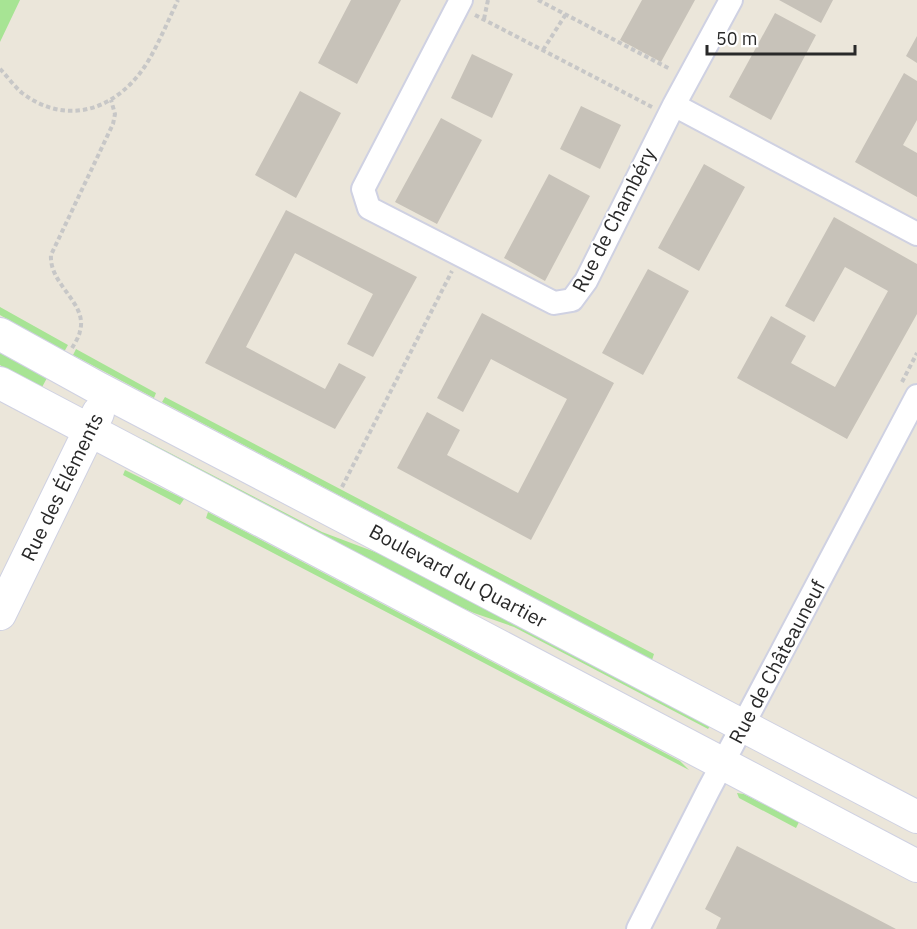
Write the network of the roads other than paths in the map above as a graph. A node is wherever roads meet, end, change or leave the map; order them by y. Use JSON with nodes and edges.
{"nodes":[{"id":1,"x":731,"y":0,"type":"edge"},
{"id":2,"x":465,"y":6,"type":"edge"},
{"id":3,"x":666,"y":107,"type":"junction"},
{"id":4,"x":917,"y":234,"type":"edge"},
{"id":5,"x":0,"y":334,"type":"edge"},
{"id":6,"x":0,"y":383,"type":"edge"},
{"id":7,"x":102,"y":390,"type":"junction"},
{"id":8,"x":917,"y":396,"type":"edge"},
{"id":9,"x":83,"y":428,"type":"junction"},
{"id":10,"x":0,"y":582,"type":"edge"},
{"id":11,"x":0,"y":614,"type":"edge"},
{"id":12,"x":743,"y":726,"type":"junction"},
{"id":13,"x":723,"y":764,"type":"junction"},
{"id":14,"x":917,"y":817,"type":"edge"},
{"id":15,"x":917,"y":866,"type":"edge"},
{"id":16,"x":638,"y":929,"type":"edge"}],
"edges":[{"from":1,"to":3,"type":"street","name":"Rue de Chambéry"},
{"from":2,"to":3,"type":"street","name":"Rue de Chambéry"},
{"from":3,"to":4,"type":"street"},
{"from":5,"to":7,"type":"main road","name":"Boulevard du Quartier"},
{"from":6,"to":9,"type":"main road"},
{"from":7,"to":9,"type":"main road","name":"Rue des Éléments"},
{"from":7,"to":12,"type":"main road","name":"Boulevard du Quartier"},
{"from":8,"to":12,"type":"street","name":"Rue de Châteauneuf"},
{"from":9,"to":10,"type":"main road","name":"Rue des Éléments"},
{"from":9,"to":11,"type":"main road","name":"Rue des Éléments"},
{"from":9,"to":13,"type":"main road"},
{"from":12,"to":13,"type":"street","name":"Rue de Châteauneuf"},
{"from":12,"to":14,"type":"main road","name":"Boulevard du Quartier"},
{"from":13,"to":15,"type":"main road"},
{"from":13,"to":16,"type":"street","name":"Rue de Châteauneuf"}]}
